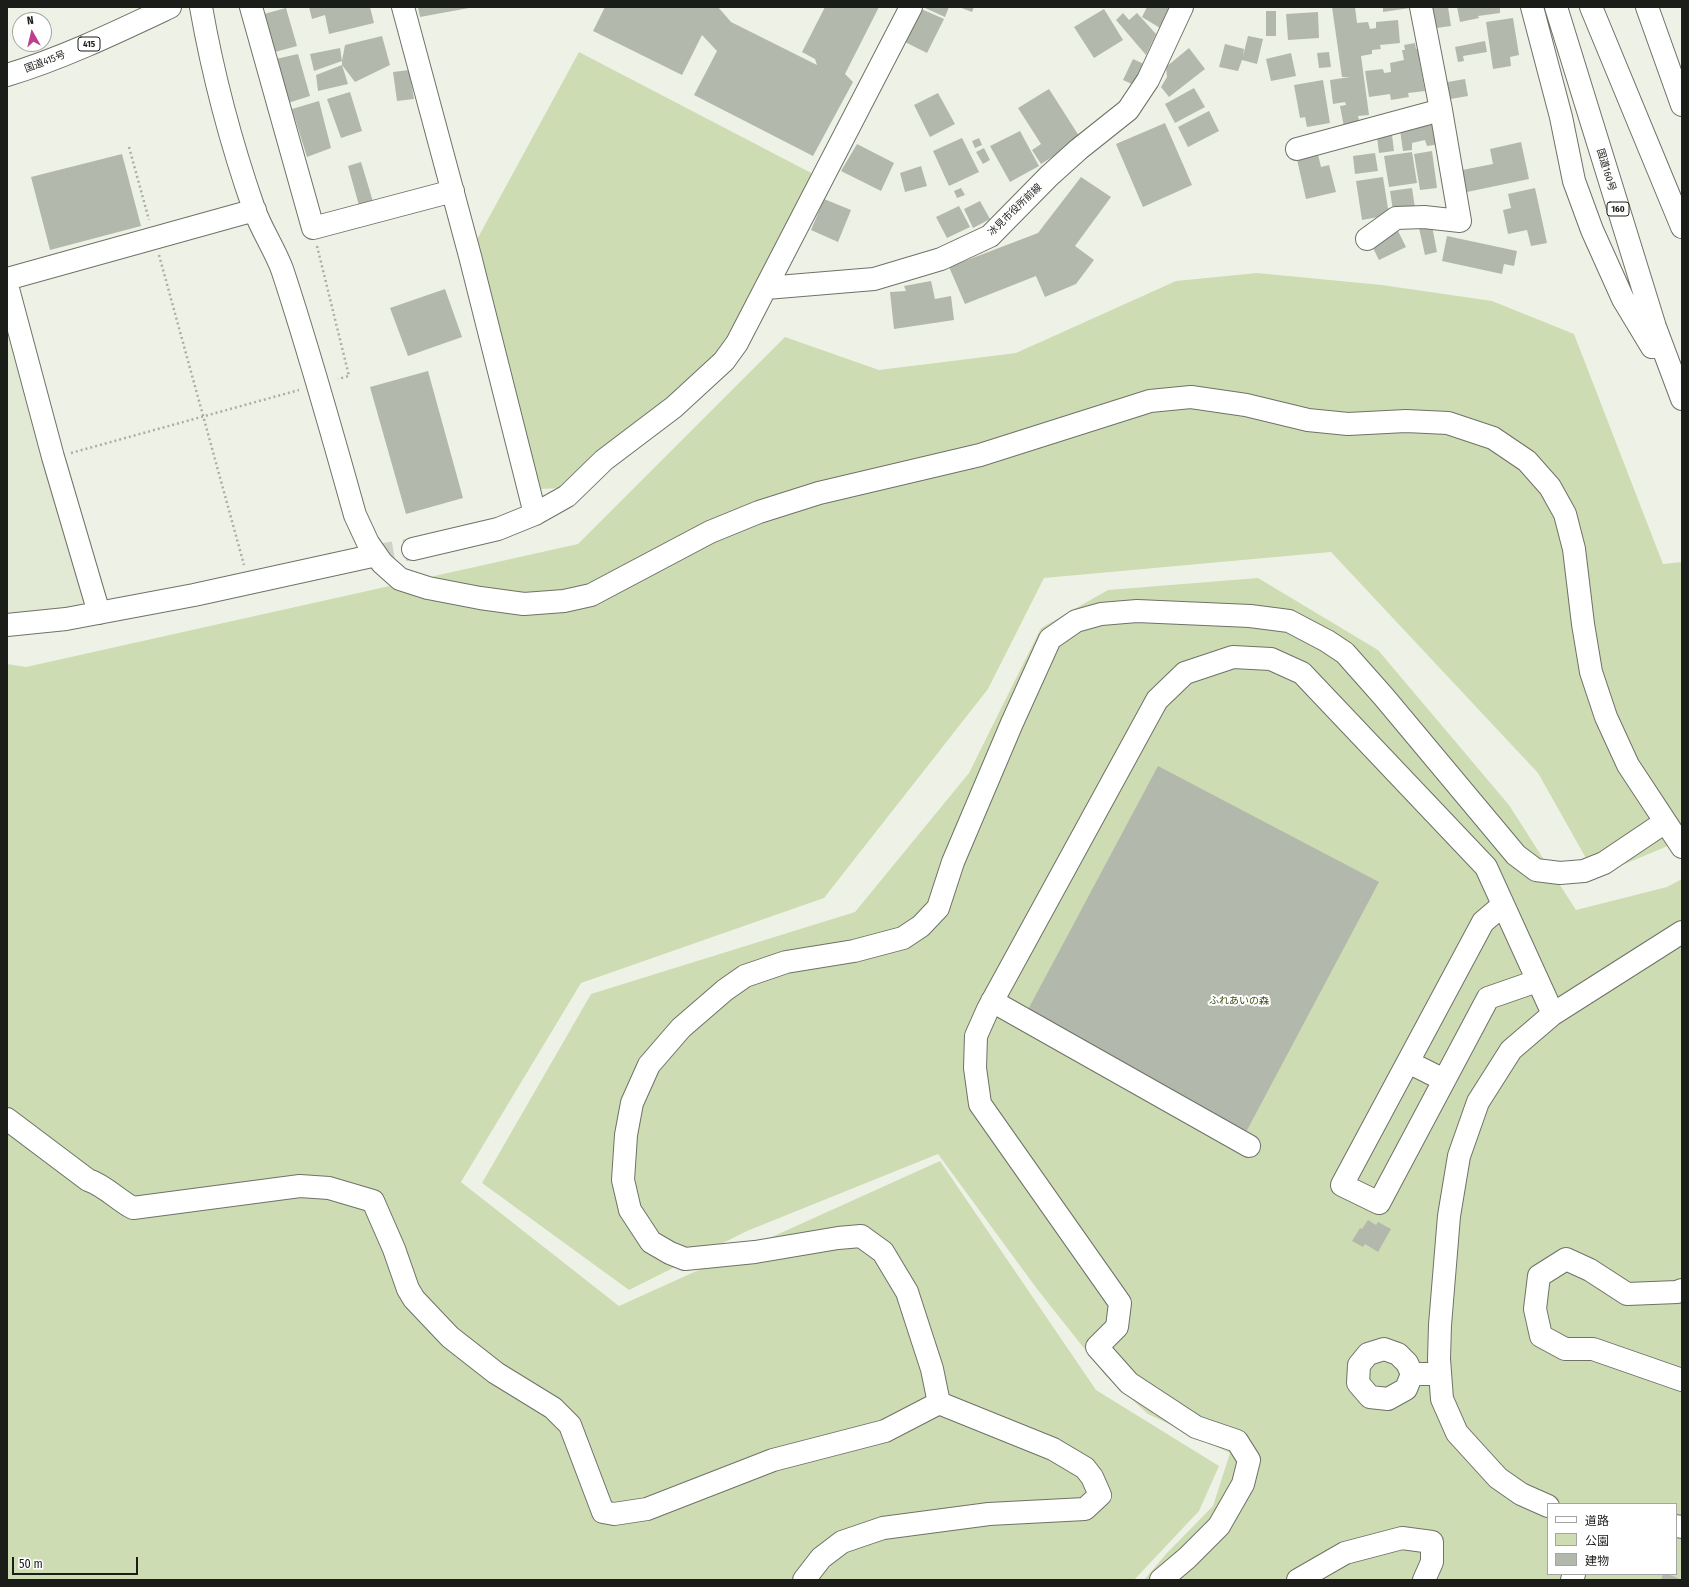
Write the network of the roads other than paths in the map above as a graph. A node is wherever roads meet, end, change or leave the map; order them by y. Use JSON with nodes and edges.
{"nodes":[{"id":1,"x":170,"y":7,"type":"edge"},
{"id":2,"x":201,"y":7,"type":"edge"},
{"id":3,"x":251,"y":7,"type":"edge"},
{"id":4,"x":403,"y":7,"type":"edge"},
{"id":5,"x":911,"y":7,"type":"edge"},
{"id":6,"x":1182,"y":7,"type":"edge"},
{"id":7,"x":1421,"y":7,"type":"edge"},
{"id":8,"x":1532,"y":7,"type":"edge"},
{"id":9,"x":1591,"y":7,"type":"edge"},
{"id":10,"x":1647,"y":7,"type":"edge"},
{"id":11,"x":1558,"y":12,"type":"edge"},
{"id":12,"x":7,"y":75,"type":"edge"},
{"id":13,"x":1682,"y":105,"type":"edge"},
{"id":14,"x":1442,"y":110,"type":"junction"},
{"id":15,"x":1297,"y":149,"type":"dead end"},
{"id":16,"x":453,"y":191,"type":"junction"},
{"id":17,"x":254,"y":210,"type":"junction"},
{"id":18,"x":1682,"y":228,"type":"edge"},
{"id":19,"x":1367,"y":239,"type":"dead end"},
{"id":20,"x":7,"y":279,"type":"edge"},
{"id":21,"x":7,"y":285,"type":"edge"},
{"id":22,"x":766,"y":288,"type":"junction"},
{"id":23,"x":1679,"y":393,"type":"edge"},
{"id":24,"x":536,"y":514,"type":"junction"},
{"id":25,"x":413,"y":549,"type":"tunnel mouth"},
{"id":26,"x":372,"y":556,"type":"tunnel mouth"},
{"id":27,"x":99,"y":613,"type":"junction"},
{"id":28,"x":7,"y":625,"type":"edge"},
{"id":29,"x":1665,"y":822,"type":"junction"},
{"id":30,"x":1682,"y":847,"type":"edge"},
{"id":31,"x":1504,"y":905,"type":"junction"},
{"id":32,"x":1682,"y":932,"type":"edge"},
{"id":33,"x":1538,"y":981,"type":"junction"},
{"id":34,"x":992,"y":1001,"type":"junction"},
{"id":35,"x":1554,"y":1014,"type":"junction"},
{"id":36,"x":1408,"y":1062,"type":"junction"},
{"id":37,"x":1444,"y":1080,"type":"junction"},
{"id":38,"x":7,"y":1119,"type":"edge"},
{"id":39,"x":1249,"y":1146,"type":"dead end"},
{"id":40,"x":1682,"y":1290,"type":"edge"},
{"id":41,"x":1412,"y":1374,"type":"dead end"},
{"id":42,"x":1440,"y":1374,"type":"junction"},
{"id":43,"x":1682,"y":1380,"type":"edge"},
{"id":44,"x":939,"y":1403,"type":"junction"},
{"id":45,"x":1547,"y":1506,"type":"edge"},
{"id":46,"x":804,"y":1580,"type":"edge"},
{"id":47,"x":1161,"y":1580,"type":"edge"},
{"id":48,"x":1298,"y":1580,"type":"edge"},
{"id":49,"x":1424,"y":1580,"type":"edge"}],
"edges":[{"from":1,"to":12,"type":"main road","name":"国道415号","number":"415"},
{"from":2,"to":17,"type":"main road"},
{"from":3,"to":16,"type":"main road"},
{"from":4,"to":16,"type":"main road"},
{"from":5,"to":22,"type":"main road"},
{"from":6,"to":22,"type":"main road","name":"冰見市役所前線"},
{"from":7,"to":14,"type":"main road"},
{"from":8,"to":23,"type":"main road"},
{"from":9,"to":18,"type":"main road"},
{"from":10,"to":13,"type":"main road"},
{"from":11,"to":23,"type":"main road","name":"国道160号","number":"160"},
{"from":14,"to":15,"type":"main road"},
{"from":14,"to":19,"type":"main road"},
{"from":16,"to":24,"type":"main road"},
{"from":17,"to":20,"type":"main road"},
{"from":17,"to":29,"type":"main road"},
{"from":21,"to":27,"type":"main road"},
{"from":22,"to":24,"type":"main road"},
{"from":24,"to":25,"type":"main road"},
{"from":26,"to":27,"type":"main road"},
{"from":27,"to":28,"type":"main road"},
{"from":29,"to":30,"type":"main road"},
{"from":29,"to":44,"type":"main road"},
{"from":31,"to":33,"type":"main road"},
{"from":31,"to":34,"type":"main road"},
{"from":31,"to":36,"type":"main road"},
{"from":32,"to":35,"type":"main road"},
{"from":33,"to":35,"type":"main road"},
{"from":33,"to":37,"type":"main road"},
{"from":34,"to":39,"type":"main road"},
{"from":34,"to":47,"type":"main road"},
{"from":35,"to":42,"type":"main road"},
{"from":36,"to":37,"type":"main road"},
{"from":36,"to":37,"type":"main road"},
{"from":38,"to":44,"type":"main road"},
{"from":40,"to":43,"type":"main road"},
{"from":41,"to":42,"type":"main road"},
{"from":42,"to":45,"type":"main road"},
{"from":44,"to":46,"type":"main road"},
{"from":48,"to":49,"type":"main road"}]}
